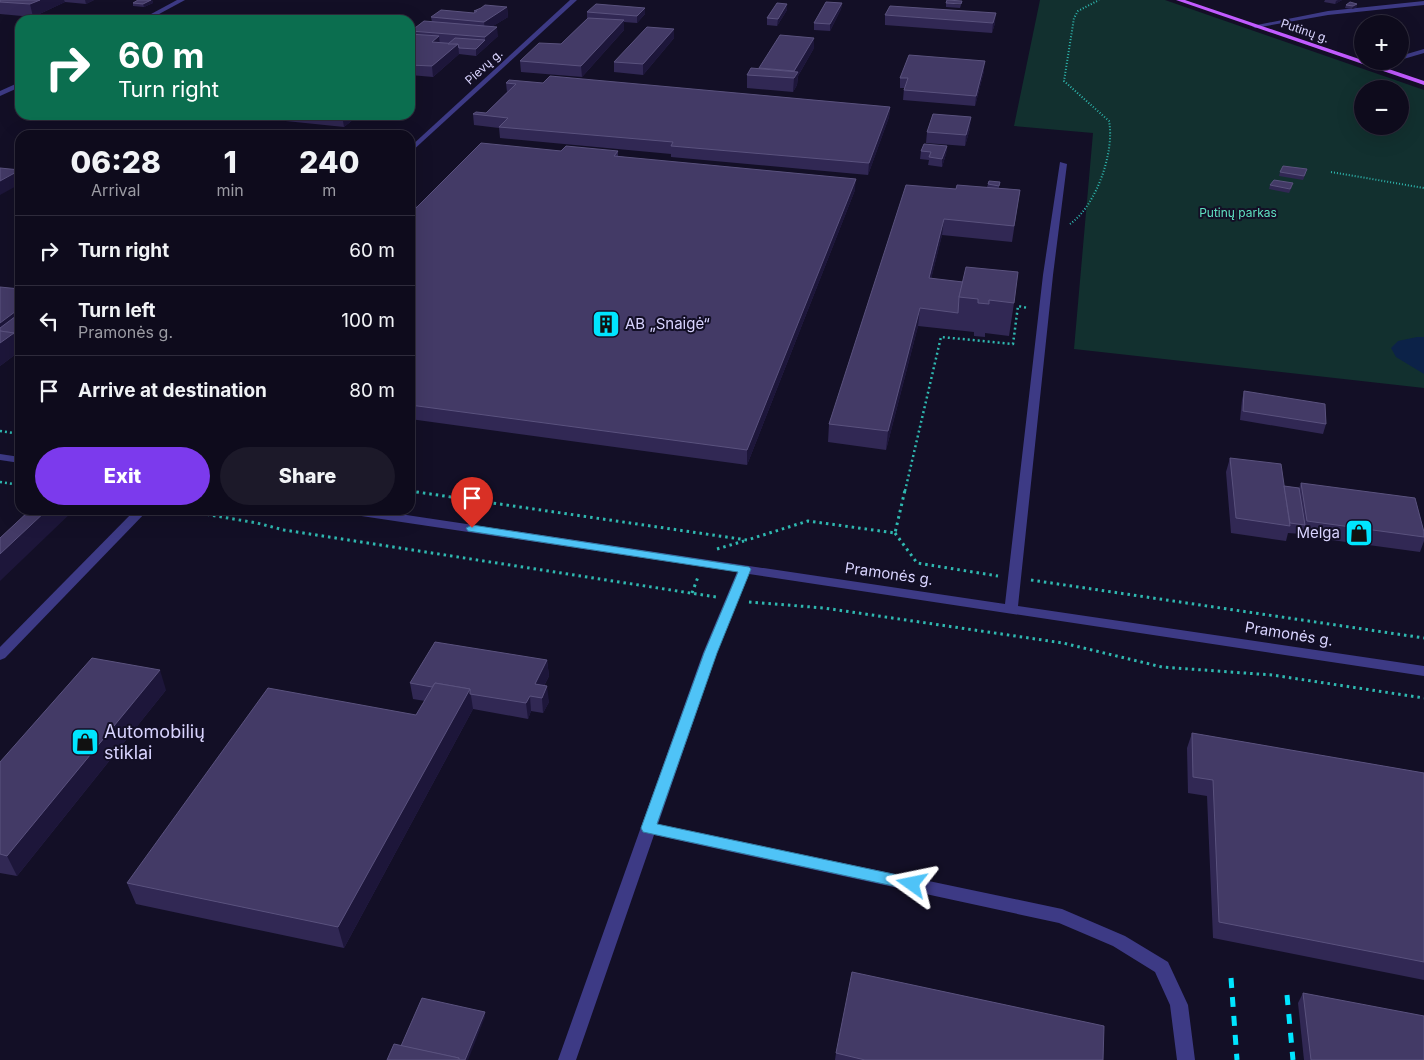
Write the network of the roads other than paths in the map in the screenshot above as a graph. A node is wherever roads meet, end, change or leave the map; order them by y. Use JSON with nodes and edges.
{"nodes":[{"id":1,"x":182,"y":0,"type":"edge"},
{"id":2,"x":574,"y":0,"type":"edge"},
{"id":3,"x":1179,"y":0,"type":"edge"},
{"id":4,"x":1424,"y":3,"type":"edge"},
{"id":5,"x":153,"y":15,"type":"edge"},
{"id":6,"x":1255,"y":26,"type":"junction"},
{"id":7,"x":1424,"y":51,"type":"edge"},
{"id":8,"x":1409,"y":55,"type":"edge"},
{"id":9,"x":1354,"y":59,"type":"edge"},
{"id":10,"x":1386,"y":70,"type":"edge"},
{"id":11,"x":1424,"y":83,"type":"edge"},
{"id":12,"x":15,"y":86,"type":"edge"},
{"id":13,"x":0,"y":94,"type":"edge"},
{"id":14,"x":415,"y":146,"type":"edge"},
{"id":15,"x":1063,"y":164,"type":"dead end"},
{"id":16,"x":0,"y":457,"type":"edge"},
{"id":17,"x":15,"y":459,"type":"edge"},
{"id":18,"x":137,"y":515,"type":"edge"},
{"id":19,"x":382,"y":515,"type":"edge"},
{"id":20,"x":745,"y":569,"type":"junction"},
{"id":21,"x":1011,"y":609,"type":"junction"},
{"id":22,"x":0,"y":655,"type":"edge"},
{"id":23,"x":1424,"y":671,"type":"edge"},
{"id":24,"x":649,"y":828,"type":"junction"},
{"id":25,"x":567,"y":1060,"type":"edge"},
{"id":26,"x":1186,"y":1060,"type":"edge"}],
"edges":[{"from":1,"to":5,"type":"street"},
{"from":2,"to":14,"type":"street","name":"Pievų g."},
{"from":3,"to":6,"type":"main road","name":"Putinų g."},
{"from":4,"to":6,"type":"street"},
{"from":6,"to":9,"type":"main road","name":"Putinų g."},
{"from":7,"to":8,"type":"street"},
{"from":10,"to":11,"type":"main road","name":"Putinų g."},
{"from":12,"to":13,"type":"street"},
{"from":15,"to":21,"type":"street"},
{"from":16,"to":17,"type":"street"},
{"from":18,"to":22,"type":"street"},
{"from":19,"to":20,"type":"street","name":"Pramonės g."},
{"from":20,"to":21,"type":"street","name":"Pramonės g."},
{"from":20,"to":24,"type":"street"},
{"from":21,"to":23,"type":"street","name":"Pramonės g."},
{"from":24,"to":25,"type":"street"},
{"from":24,"to":26,"type":"street"}]}
